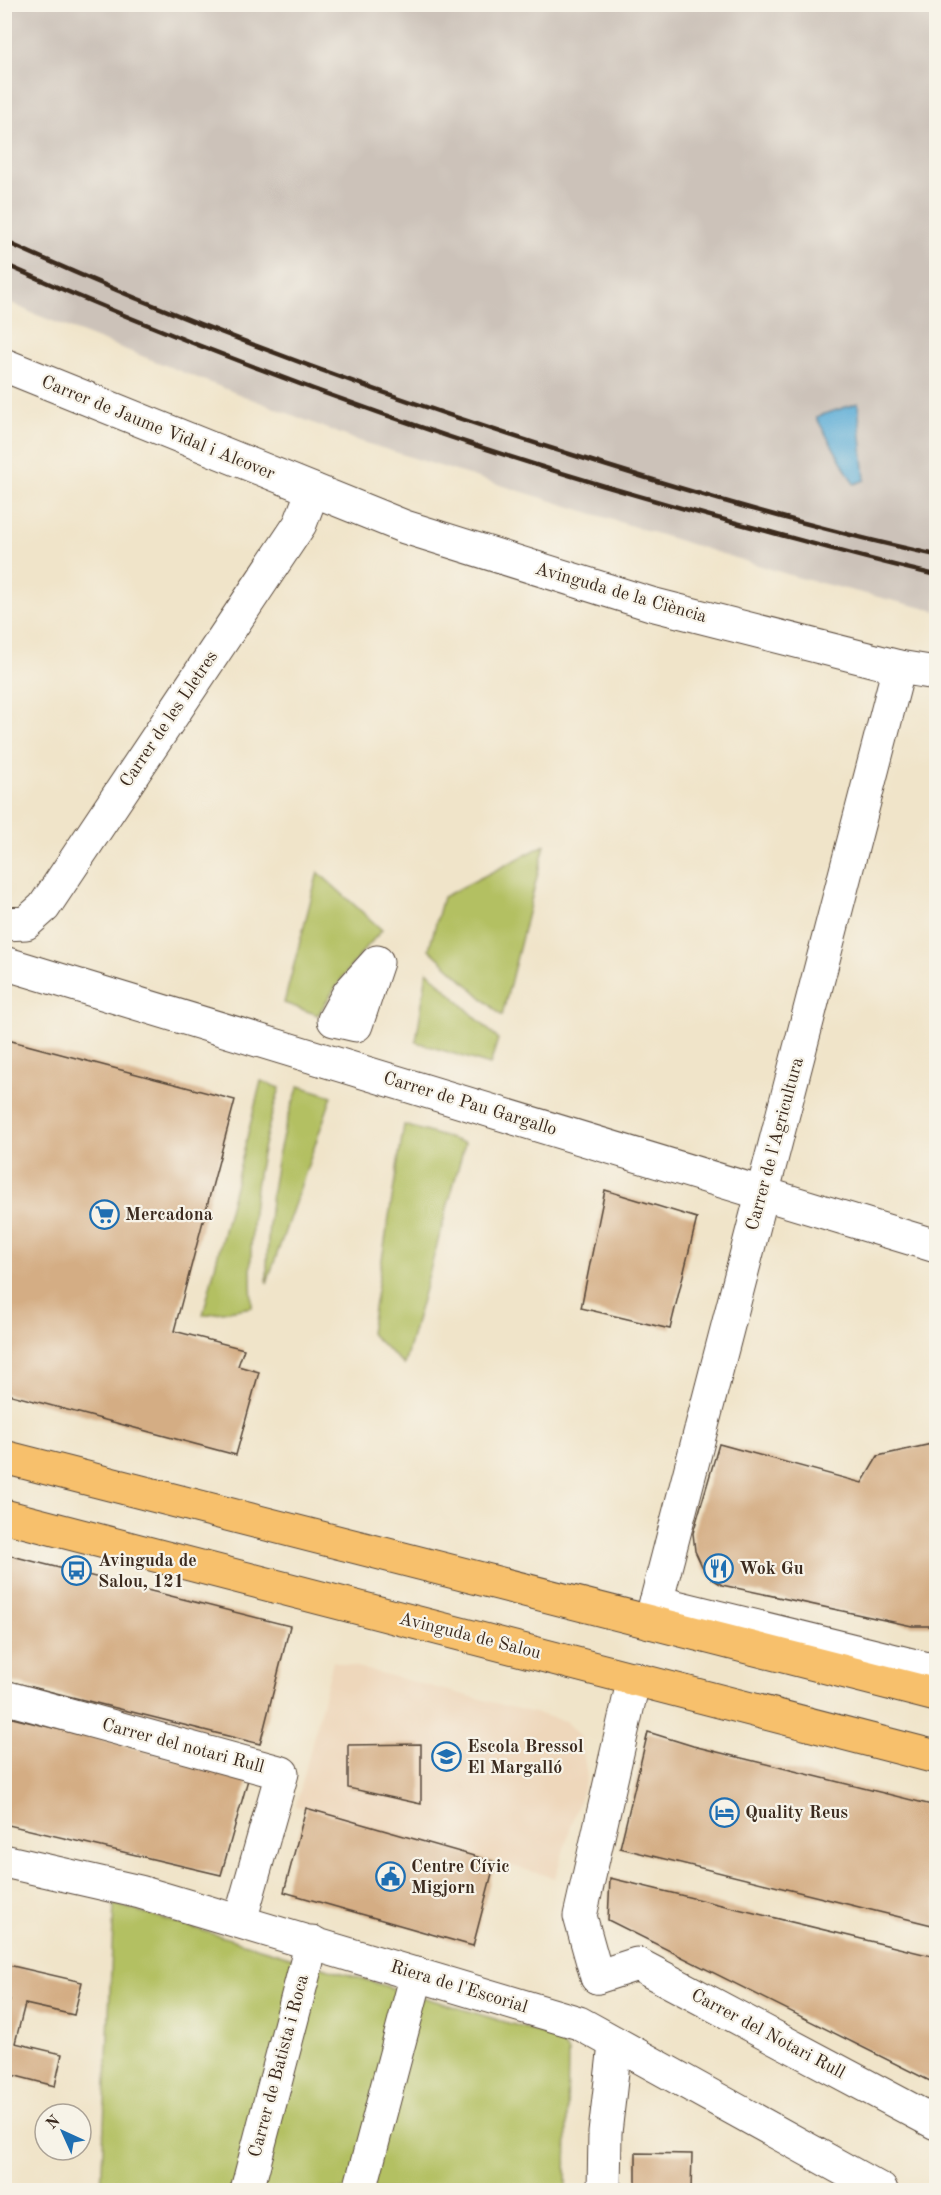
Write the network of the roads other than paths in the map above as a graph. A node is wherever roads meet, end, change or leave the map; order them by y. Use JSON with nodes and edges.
{"nodes":[{"id":1,"x":4,"y":365,"type":"edge"},
{"id":2,"x":313,"y":490,"type":"junction"},
{"id":3,"x":899,"y":667,"type":"junction"},
{"id":4,"x":936,"y":673,"type":"edge"},
{"id":5,"x":4,"y":924,"type":"edge"},
{"id":6,"x":4,"y":963,"type":"edge"},
{"id":7,"x":762,"y":1193,"type":"junction"},
{"id":8,"x":936,"y":1246,"type":"edge"},
{"id":9,"x":4,"y":1457,"type":"edge"},
{"id":10,"x":4,"y":1515,"type":"edge"},
{"id":11,"x":653,"y":1612,"type":"junction"},
{"id":12,"x":936,"y":1671,"type":"edge"},
{"id":13,"x":634,"y":1678,"type":"junction"},
{"id":14,"x":936,"y":1695,"type":"edge"},
{"id":15,"x":4,"y":1697,"type":"edge"},
{"id":16,"x":936,"y":1757,"type":"edge"},
{"id":17,"x":4,"y":1861,"type":"edge"},
{"id":18,"x":240,"y":1921,"type":"junction"},
{"id":19,"x":312,"y":1942,"type":"junction"},
{"id":20,"x":417,"y":1974,"type":"junction"},
{"id":21,"x":597,"y":1977,"type":"junction"},
{"id":22,"x":579,"y":2023,"type":"junction"},
{"id":23,"x":615,"y":2045,"type":"junction"},
{"id":24,"x":672,"y":2075,"type":"junction"},
{"id":25,"x":936,"y":2123,"type":"edge"},
{"id":26,"x":605,"y":2133,"type":"junction"},
{"id":27,"x":849,"y":2182,"type":"edge"},
{"id":28,"x":247,"y":2190,"type":"edge"},
{"id":29,"x":360,"y":2190,"type":"edge"},
{"id":30,"x":604,"y":2190,"type":"edge"},
{"id":31,"x":881,"y":2190,"type":"edge"}],
"edges":[{"from":1,"to":2,"type":"street","name":"Carrer de Jaume Vidal i Alcover"},
{"from":2,"to":3,"type":"street","name":"Avinguda de la Ciència"},
{"from":2,"to":5,"type":"street","name":"Carrer de les Lletres"},
{"from":3,"to":4,"type":"street","name":"Avinguda de la Ciència"},
{"from":3,"to":7,"type":"street","name":"Carrer de l'Agricultura"},
{"from":6,"to":7,"type":"street","name":"Carrer de Pau Gargallo"},
{"from":7,"to":8,"type":"street","name":"Carrer de Pau Gargallo"},
{"from":7,"to":11,"type":"street","name":"Carrer de l'Agricultura"},
{"from":9,"to":11,"type":"main road"},
{"from":10,"to":13,"type":"main road","name":"Avinguda de Salou"},
{"from":11,"to":12,"type":"street"},
{"from":11,"to":14,"type":"main road"},
{"from":13,"to":16,"type":"main road","name":"Avinguda de Salou"},
{"from":13,"to":21,"type":"street"},
{"from":15,"to":18,"type":"street","name":"Carrer del notari Rull"},
{"from":17,"to":18,"type":"street","name":"Riera de l'Escorial"},
{"from":18,"to":19,"type":"street","name":"Riera de l'Escorial"},
{"from":19,"to":20,"type":"street","name":"Riera de l'Escorial"},
{"from":19,"to":28,"type":"street","name":"Carrer de Batista i Roca"},
{"from":20,"to":22,"type":"street","name":"Riera de l'Escorial"},
{"from":20,"to":29,"type":"street"},
{"from":21,"to":22,"type":"street"},
{"from":21,"to":25,"type":"street","name":"Carrer del Notari Rull"},
{"from":22,"to":23,"type":"street","name":"Riera de l'Escorial"},
{"from":23,"to":24,"type":"street","name":"Riera de l'Escorial"},
{"from":23,"to":26,"type":"street"},
{"from":24,"to":26,"type":"street"},
{"from":24,"to":27,"type":"street","name":"Riera de l'Escorial"},
{"from":26,"to":30,"type":"street"},
{"from":27,"to":31,"type":"street","name":"Riera de l'Escorial"}]}
